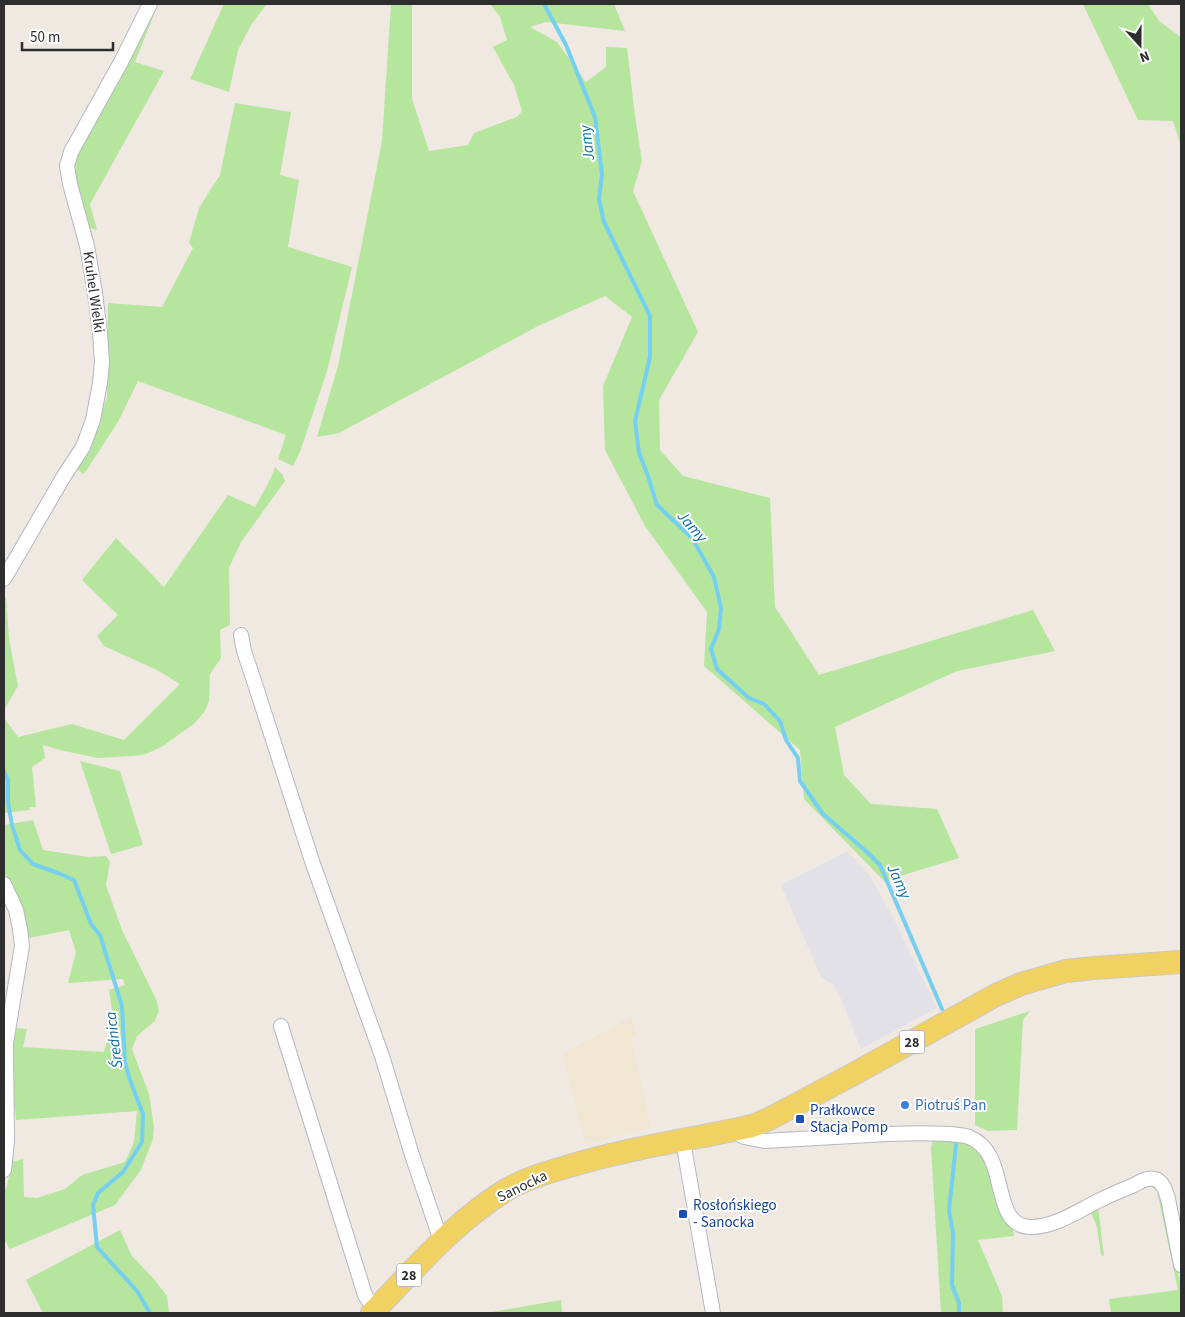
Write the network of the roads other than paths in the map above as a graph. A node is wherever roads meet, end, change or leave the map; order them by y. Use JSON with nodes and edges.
{"nodes":[{"id":1,"x":150,"y":4,"type":"edge"},
{"id":2,"x":4,"y":579,"type":"edge"},
{"id":3,"x":241,"y":635,"type":"dead end"},
{"id":4,"x":4,"y":884,"type":"edge"},
{"id":5,"x":1181,"y":962,"type":"edge"},
{"id":6,"x":1148,"y":965,"type":"junction"},
{"id":7,"x":1181,"y":968,"type":"edge"},
{"id":8,"x":282,"y":1026,"type":"dead end"},
{"id":9,"x":732,"y":1130,"type":"junction"},
{"id":10,"x":683,"y":1141,"type":"junction"},
{"id":11,"x":4,"y":1170,"type":"edge"},
{"id":12,"x":443,"y":1240,"type":"junction"},
{"id":13,"x":1181,"y":1265,"type":"edge"},
{"id":14,"x":373,"y":1312,"type":"edge"},
{"id":15,"x":712,"y":1313,"type":"edge"}],
"edges":[{"from":1,"to":2,"type":"street","name":"Kruhel Wielki"},
{"from":3,"to":12,"type":"street"},
{"from":4,"to":11,"type":"street"},
{"from":5,"to":6,"type":"main road","number":"28"},
{"from":6,"to":7,"type":"main road"},
{"from":6,"to":9,"type":"main road","number":"28"},
{"from":8,"to":14,"type":"street"},
{"from":9,"to":10,"type":"main road","number":"28"},
{"from":9,"to":13,"type":"street"},
{"from":10,"to":12,"type":"main road","name":"Sanocka","number":"28"},
{"from":10,"to":15,"type":"street"},
{"from":12,"to":14,"type":"main road","name":"Sanocka","number":"28"}]}
